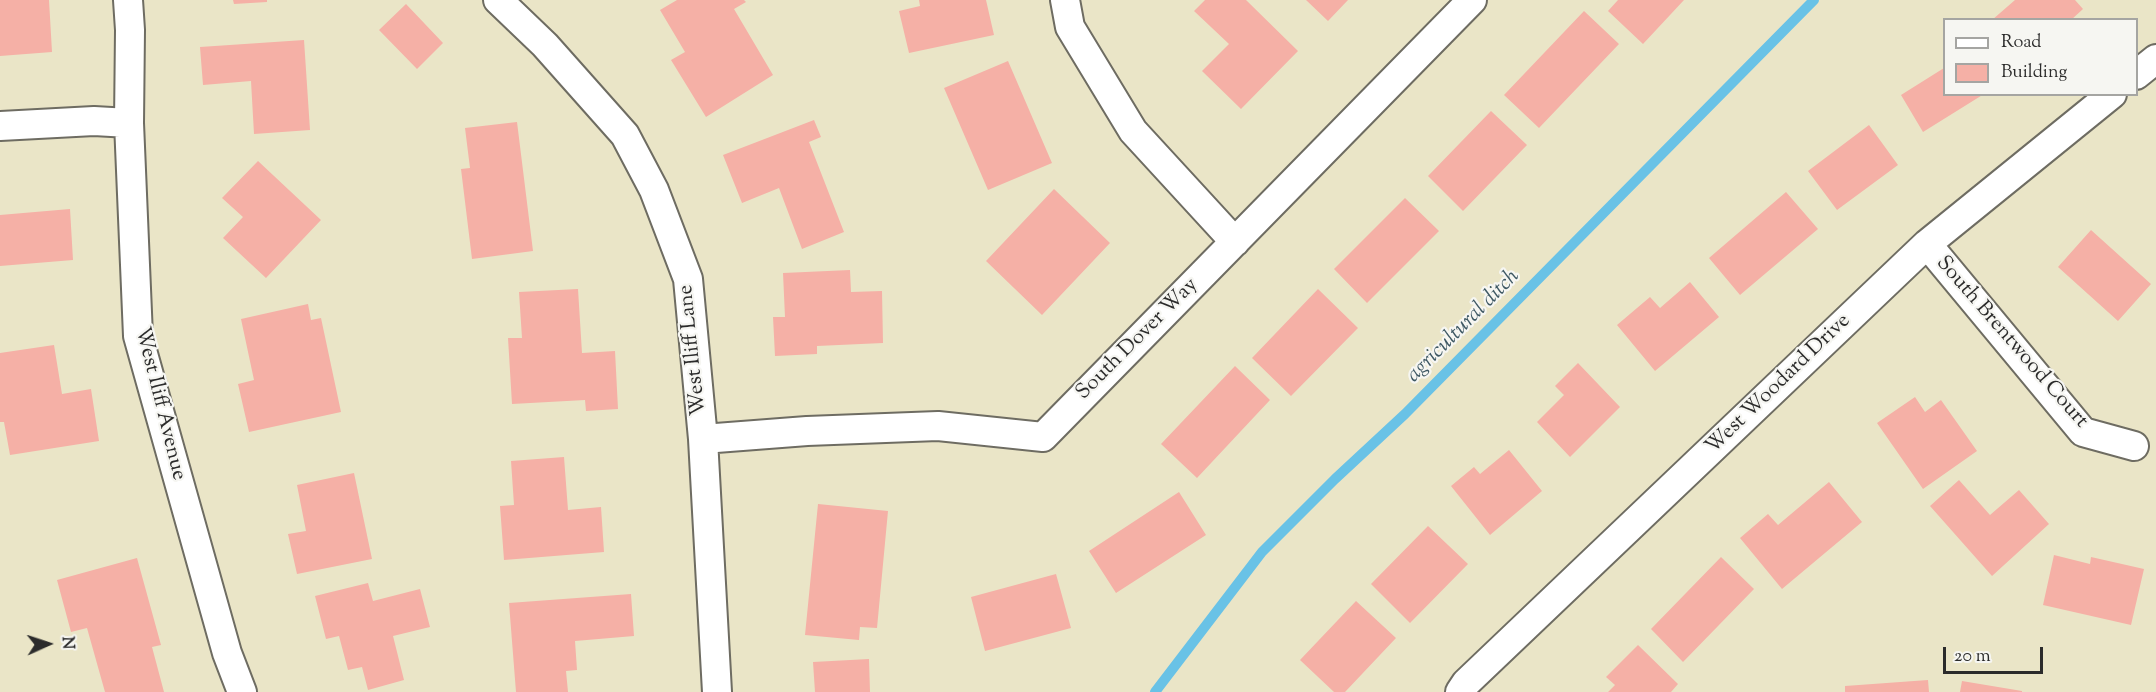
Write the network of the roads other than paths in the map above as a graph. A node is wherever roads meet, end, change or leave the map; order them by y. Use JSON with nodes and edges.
{"nodes":[{"id":1,"x":128,"y":0,"type":"edge"},
{"id":2,"x":498,"y":0,"type":"edge"},
{"id":3,"x":1065,"y":0,"type":"edge"},
{"id":4,"x":1472,"y":0,"type":"edge"},
{"id":5,"x":2156,"y":59,"type":"edge"},
{"id":6,"x":2138,"y":73,"type":"edge"},
{"id":7,"x":2110,"y":96,"type":"edge"},
{"id":8,"x":129,"y":123,"type":"junction"},
{"id":9,"x":0,"y":126,"type":"edge"},
{"id":10,"x":1235,"y":242,"type":"junction"},
{"id":11,"x":1927,"y":244,"type":"junction"},
{"id":12,"x":704,"y":439,"type":"junction"},
{"id":13,"x":2134,"y":446,"type":"dead end"},
{"id":14,"x":242,"y":692,"type":"edge"},
{"id":15,"x":717,"y":692,"type":"edge"},
{"id":16,"x":1460,"y":692,"type":"edge"}],
"edges":[{"from":1,"to":8,"type":"street","name":"West Iliff Avenue"},
{"from":2,"to":12,"type":"street","name":"West Iliff Lane"},
{"from":3,"to":10,"type":"street"},
{"from":4,"to":10,"type":"street","name":"South Dover Way"},
{"from":5,"to":6,"type":"street"},
{"from":7,"to":11,"type":"street","name":"West Woodard Drive"},
{"from":8,"to":9,"type":"street"},
{"from":8,"to":14,"type":"street","name":"West Iliff Avenue"},
{"from":10,"to":12,"type":"street","name":"South Dover Way"},
{"from":11,"to":13,"type":"street","name":"South Brentwood Court"},
{"from":11,"to":16,"type":"street","name":"West Woodard Drive"},
{"from":12,"to":15,"type":"street","name":"West Iliff Lane"}]}
